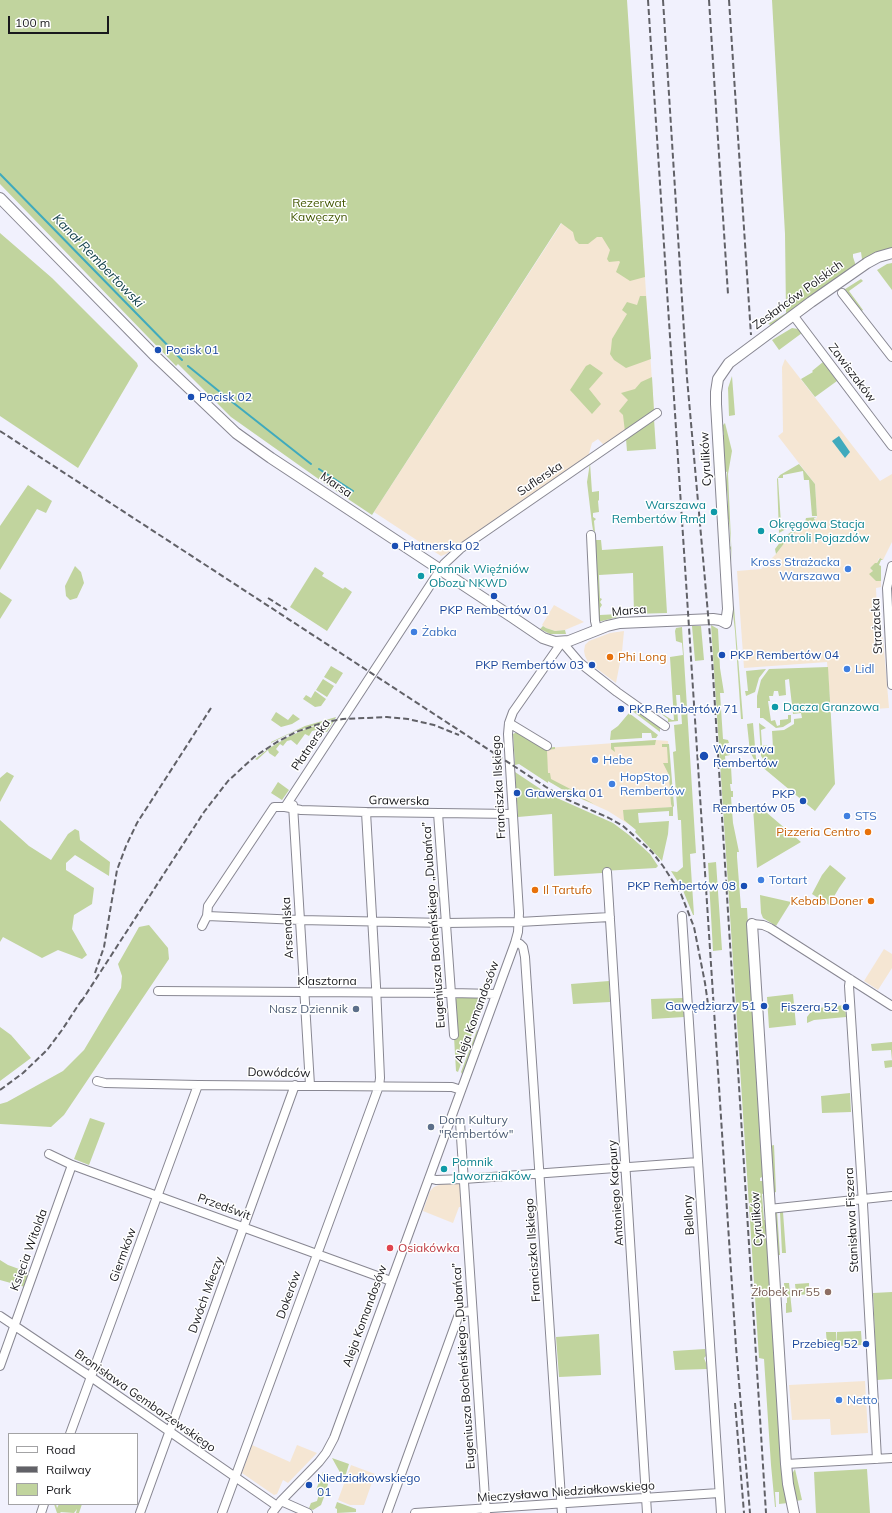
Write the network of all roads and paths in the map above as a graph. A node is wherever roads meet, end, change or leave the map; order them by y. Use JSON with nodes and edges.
{"nodes":[{"id":1,"x":0,"y":198,"type":"edge"},
{"id":2,"x":892,"y":253,"type":"edge"},
{"id":3,"x":842,"y":293,"type":"dead end"},
{"id":4,"x":792,"y":315,"type":"junction"},
{"id":5,"x":892,"y":357,"type":"edge"},
{"id":6,"x":725,"y":367,"type":"joint"},
{"id":7,"x":657,"y":414,"type":"dead end"},
{"id":8,"x":892,"y":446,"type":"edge"},
{"id":9,"x":591,"y":535,"type":"dead end"},
{"id":10,"x":892,"y":566,"type":"edge"},
{"id":11,"x":440,"y":569,"type":"junction"},
{"id":12,"x":726,"y":623,"type":"joint"},
{"id":13,"x":597,"y":629,"type":"junction"},
{"id":14,"x":562,"y":642,"type":"junction"},
{"id":15,"x":892,"y":685,"type":"edge"},
{"id":16,"x":509,"y":723,"type":"junction"},
{"id":17,"x":665,"y":726,"type":"dead end"},
{"id":18,"x":547,"y":746,"type":"dead end"},
{"id":19,"x":292,"y":794,"type":"junction"},
{"id":20,"x":285,"y":807,"type":"junction"},
{"id":21,"x":294,"y":810,"type":"junction"},
{"id":22,"x":366,"y":812,"type":"junction"},
{"id":23,"x":438,"y":813,"type":"junction"},
{"id":24,"x":512,"y":814,"type":"junction"},
{"id":25,"x":607,"y":872,"type":"dead end"},
{"id":26,"x":207,"y":916,"type":"junction"},
{"id":27,"x":682,"y":916,"type":"dead end"},
{"id":28,"x":610,"y":917,"type":"junction"},
{"id":29,"x":300,"y":920,"type":"junction"},
{"id":30,"x":372,"y":921,"type":"junction"},
{"id":31,"x":519,"y":922,"type":"junction"},
{"id":32,"x":446,"y":923,"type":"junction"},
{"id":33,"x":752,"y":924,"type":"joint"},
{"id":34,"x":202,"y":926,"type":"dead end"},
{"id":35,"x":515,"y":943,"type":"junction"},
{"id":36,"x":850,"y":979,"type":"junction"},
{"id":37,"x":161,"y":992,"type":"dead end"},
{"id":38,"x":304,"y":993,"type":"junction"},
{"id":39,"x":376,"y":993,"type":"junction"},
{"id":40,"x":451,"y":993,"type":"junction"},
{"id":41,"x":496,"y":994,"type":"junction"},
{"id":42,"x":892,"y":1006,"type":"edge"},
{"id":43,"x":454,"y":1035,"type":"dead end"},
{"id":44,"x":97,"y":1081,"type":"dead end"},
{"id":45,"x":198,"y":1085,"type":"junction"},
{"id":46,"x":295,"y":1085,"type":"junction"},
{"id":47,"x":310,"y":1085,"type":"junction"},
{"id":48,"x":379,"y":1086,"type":"junction"},
{"id":49,"x":461,"y":1090,"type":"junction"},
{"id":50,"x":460,"y":1122,"type":"dead end"},
{"id":51,"x":49,"y":1154,"type":"dead end"},
{"id":52,"x":698,"y":1162,"type":"junction"},
{"id":53,"x":72,"y":1165,"type":"junction"},
{"id":54,"x":626,"y":1166,"type":"junction"},
{"id":55,"x":540,"y":1173,"type":"junction"},
{"id":56,"x":429,"y":1178,"type":"junction"},
{"id":57,"x":464,"y":1178,"type":"junction"},
{"id":58,"x":158,"y":1196,"type":"junction"},
{"id":59,"x":892,"y":1196,"type":"edge"},
{"id":60,"x":862,"y":1199,"type":"junction"},
{"id":61,"x":769,"y":1209,"type":"junction"},
{"id":62,"x":244,"y":1226,"type":"junction"},
{"id":63,"x":317,"y":1253,"type":"junction"},
{"id":64,"x":391,"y":1281,"type":"junction"},
{"id":65,"x":472,"y":1311,"type":"junction"},
{"id":66,"x":0,"y":1316,"type":"edge"},
{"id":67,"x":14,"y":1327,"type":"junction"},
{"id":68,"x":0,"y":1366,"type":"edge"},
{"id":69,"x":91,"y":1377,"type":"junction"},
{"id":70,"x":169,"y":1431,"type":"junction"},
{"id":71,"x":70,"y":1433,"type":"edge"},
{"id":72,"x":892,"y":1458,"type":"edge"},
{"id":73,"x":877,"y":1459,"type":"junction"},
{"id":74,"x":786,"y":1464,"type":"junction"},
{"id":75,"x":235,"y":1478,"type":"junction"},
{"id":76,"x":719,"y":1493,"type":"junction"},
{"id":77,"x":141,"y":1498,"type":"edge"},
{"id":78,"x":646,"y":1498,"type":"junction"},
{"id":79,"x":562,"y":1504,"type":"junction"},
{"id":80,"x":277,"y":1506,"type":"edge"},
{"id":81,"x":485,"y":1511,"type":"edge"},
{"id":82,"x":464,"y":1512,"type":"edge"},
{"id":83,"x":140,"y":1513,"type":"edge"},
{"id":84,"x":222,"y":1513,"type":"edge"},
{"id":85,"x":308,"y":1513,"type":"edge"},
{"id":86,"x":387,"y":1513,"type":"edge"},
{"id":87,"x":414,"y":1513,"type":"edge"},
{"id":88,"x":562,"y":1513,"type":"edge"},
{"id":89,"x":648,"y":1513,"type":"edge"},
{"id":90,"x":721,"y":1513,"type":"edge"},
{"id":91,"x":794,"y":1513,"type":"edge"}],
"edges":[{"from":1,"to":11,"type":"main road","name":"Marsa"},
{"from":2,"to":4,"type":"main road","name":"Zesłańców Polskich"},
{"from":3,"to":5,"type":"street"},
{"from":4,"to":6,"type":"main road","name":"Zesłańców Polskich"},
{"from":4,"to":8,"type":"street","name":"Zawiszaków"},
{"from":6,"to":12,"type":"main road","name":"Cyrulików"},
{"from":7,"to":11,"type":"street","name":"Suflerska"},
{"from":9,"to":13,"type":"street"},
{"from":10,"to":15,"type":"street","name":"Strażacka"},
{"from":11,"to":14,"type":"main road","name":"Marsa"},
{"from":11,"to":19,"type":"street","name":"Płatnerska"},
{"from":12,"to":13,"type":"main road","name":"Marsa"},
{"from":13,"to":14,"type":"main road","name":"Marsa"},
{"from":14,"to":16,"type":"street","name":"Franciszka Ilskiego"},
{"from":14,"to":17,"type":"street"},
{"from":16,"to":18,"type":"street"},
{"from":16,"to":24,"type":"street","name":"Franciszka Ilskiego"},
{"from":19,"to":20,"type":"street","name":"Płatnerska"},
{"from":19,"to":21,"type":"street","name":"Arsenalska"},
{"from":20,"to":21,"type":"street","name":"Grawerska"},
{"from":20,"to":26,"type":"street"},
{"from":21,"to":22,"type":"street","name":"Grawerska"},
{"from":21,"to":29,"type":"street","name":"Arsenalska"},
{"from":22,"to":23,"type":"street","name":"Grawerska"},
{"from":22,"to":30,"type":"street","name":"Dokerów"},
{"from":23,"to":24,"type":"street","name":"Grawerska"},
{"from":23,"to":32,"type":"street","name":"Eugeniusza Bocheńskiego „Dubańca”"},
{"from":24,"to":31,"type":"street","name":"Franciszka Ilskiego"},
{"from":25,"to":28,"type":"street","name":"Antoniego Kacpury"},
{"from":26,"to":29,"type":"street"},
{"from":26,"to":34,"type":"street"},
{"from":27,"to":52,"type":"street","name":"Bellony"},
{"from":28,"to":31,"type":"street"},
{"from":28,"to":54,"type":"street","name":"Antoniego Kacpury"},
{"from":29,"to":30,"type":"street"},
{"from":29,"to":38,"type":"street","name":"Arsenalska"},
{"from":30,"to":32,"type":"street"},
{"from":30,"to":39,"type":"street","name":"Dokerów"},
{"from":31,"to":32,"type":"street"},
{"from":31,"to":35,"type":"street","name":"Aleja Komandosów"},
{"from":32,"to":40,"type":"street","name":"Eugeniusza Bocheńskiego „Dubańca”"},
{"from":33,"to":36,"type":"street"},
{"from":33,"to":61,"type":"main road","name":"Cyrulików"},
{"from":35,"to":41,"type":"street","name":"Aleja Komandosów"},
{"from":35,"to":55,"type":"street","name":"Franciszka Ilskiego"},
{"from":36,"to":42,"type":"street"},
{"from":36,"to":60,"type":"street","name":"Stanisława Fiszera"},
{"from":37,"to":38,"type":"street","name":"Klasztorna"},
{"from":38,"to":39,"type":"street","name":"Klasztorna"},
{"from":38,"to":47,"type":"street","name":"Arsenalska"},
{"from":39,"to":40,"type":"street","name":"Klasztorna"},
{"from":39,"to":48,"type":"street","name":"Dokerów"},
{"from":40,"to":41,"type":"street","name":"Klasztorna"},
{"from":40,"to":43,"type":"street","name":"Eugeniusza Bocheńskiego „Dubańca”"},
{"from":41,"to":49,"type":"street","name":"Aleja Komandosów"},
{"from":44,"to":45,"type":"street","name":"Dowódców"},
{"from":45,"to":46,"type":"street","name":"Dowódców"},
{"from":45,"to":58,"type":"street","name":"Giermków"},
{"from":46,"to":47,"type":"street","name":"Dowódców"},
{"from":46,"to":62,"type":"street","name":"Dwóch Mieczy"},
{"from":47,"to":48,"type":"street","name":"Dowódców"},
{"from":48,"to":49,"type":"street","name":"Dowódców"},
{"from":48,"to":63,"type":"street","name":"Dokerów"},
{"from":49,"to":56,"type":"street","name":"Aleja Komandosów"},
{"from":50,"to":57,"type":"street","name":"Eugeniusza Bocheńskiego „Dubańca”"},
{"from":51,"to":53,"type":"street","name":"Przedświt"},
{"from":52,"to":54,"type":"street"},
{"from":52,"to":76,"type":"street","name":"Bellony"},
{"from":53,"to":58,"type":"street","name":"Przedświt"},
{"from":53,"to":67,"type":"street","name":"Księcia Witolda"},
{"from":54,"to":55,"type":"street"},
{"from":54,"to":78,"type":"street","name":"Antoniego Kacpury"},
{"from":55,"to":57,"type":"street"},
{"from":55,"to":79,"type":"street","name":"Franciszka Ilskiego"},
{"from":56,"to":57,"type":"street"},
{"from":56,"to":64,"type":"street","name":"Aleja Komandosów"},
{"from":57,"to":65,"type":"street","name":"Eugeniusza Bocheńskiego „Dubańca”"},
{"from":58,"to":62,"type":"street","name":"Przedświt"},
{"from":58,"to":69,"type":"street","name":"Giermków"},
{"from":59,"to":60,"type":"street"},
{"from":60,"to":61,"type":"street"},
{"from":60,"to":73,"type":"street","name":"Stanisława Fiszera"},
{"from":61,"to":74,"type":"main road","name":"Cyrulików"},
{"from":62,"to":63,"type":"street","name":"Przedświt"},
{"from":62,"to":70,"type":"street","name":"Dwóch Mieczy"},
{"from":63,"to":64,"type":"street","name":"Przedświt"},
{"from":63,"to":75,"type":"street","name":"Dokerów"},
{"from":64,"to":80,"type":"street","name":"Aleja Komandosów"},
{"from":65,"to":81,"type":"street","name":"Eugeniusza Bocheńskiego „Dubańca”"},
{"from":65,"to":86,"type":"street"},
{"from":66,"to":67,"type":"street","name":"Bronisława Gembarzewskiego"},
{"from":67,"to":68,"type":"street","name":"Księcia Witolda"},
{"from":67,"to":69,"type":"street","name":"Bronisława Gembarzewskiego"},
{"from":69,"to":70,"type":"street","name":"Bronisława Gembarzewskiego"},
{"from":69,"to":71,"type":"street","name":"Giermków"},
{"from":70,"to":75,"type":"street","name":"Bronisława Gembarzewskiego"},
{"from":70,"to":77,"type":"street","name":"Dwóch Mieczy"},
{"from":72,"to":73,"type":"street"},
{"from":73,"to":74,"type":"street"},
{"from":74,"to":91,"type":"main road","name":"Cyrulików"},
{"from":75,"to":80,"type":"street","name":"Bronisława Gembarzewskiego"},
{"from":75,"to":84,"type":"street","name":"Dokerów"},
{"from":76,"to":78,"type":"street","name":"Mieczysława Niedziałkowskiego"},
{"from":76,"to":90,"type":"street","name":"Bellony"},
{"from":77,"to":83,"type":"street","name":"Dwóch Mieczy"},
{"from":78,"to":79,"type":"street","name":"Mieczysława Niedziałkowskiego"},
{"from":78,"to":89,"type":"street","name":"Antoniego Kacpury"},
{"from":79,"to":81,"type":"street","name":"Mieczysława Niedziałkowskiego"},
{"from":79,"to":88,"type":"street","name":"Franciszka Ilskiego"},
{"from":80,"to":85,"type":"street"},
{"from":81,"to":82,"type":"street","name":"Mieczysława Niedziałkowskiego"},
{"from":82,"to":87,"type":"street","name":"Mieczysława Niedziałkowskiego"}]}
